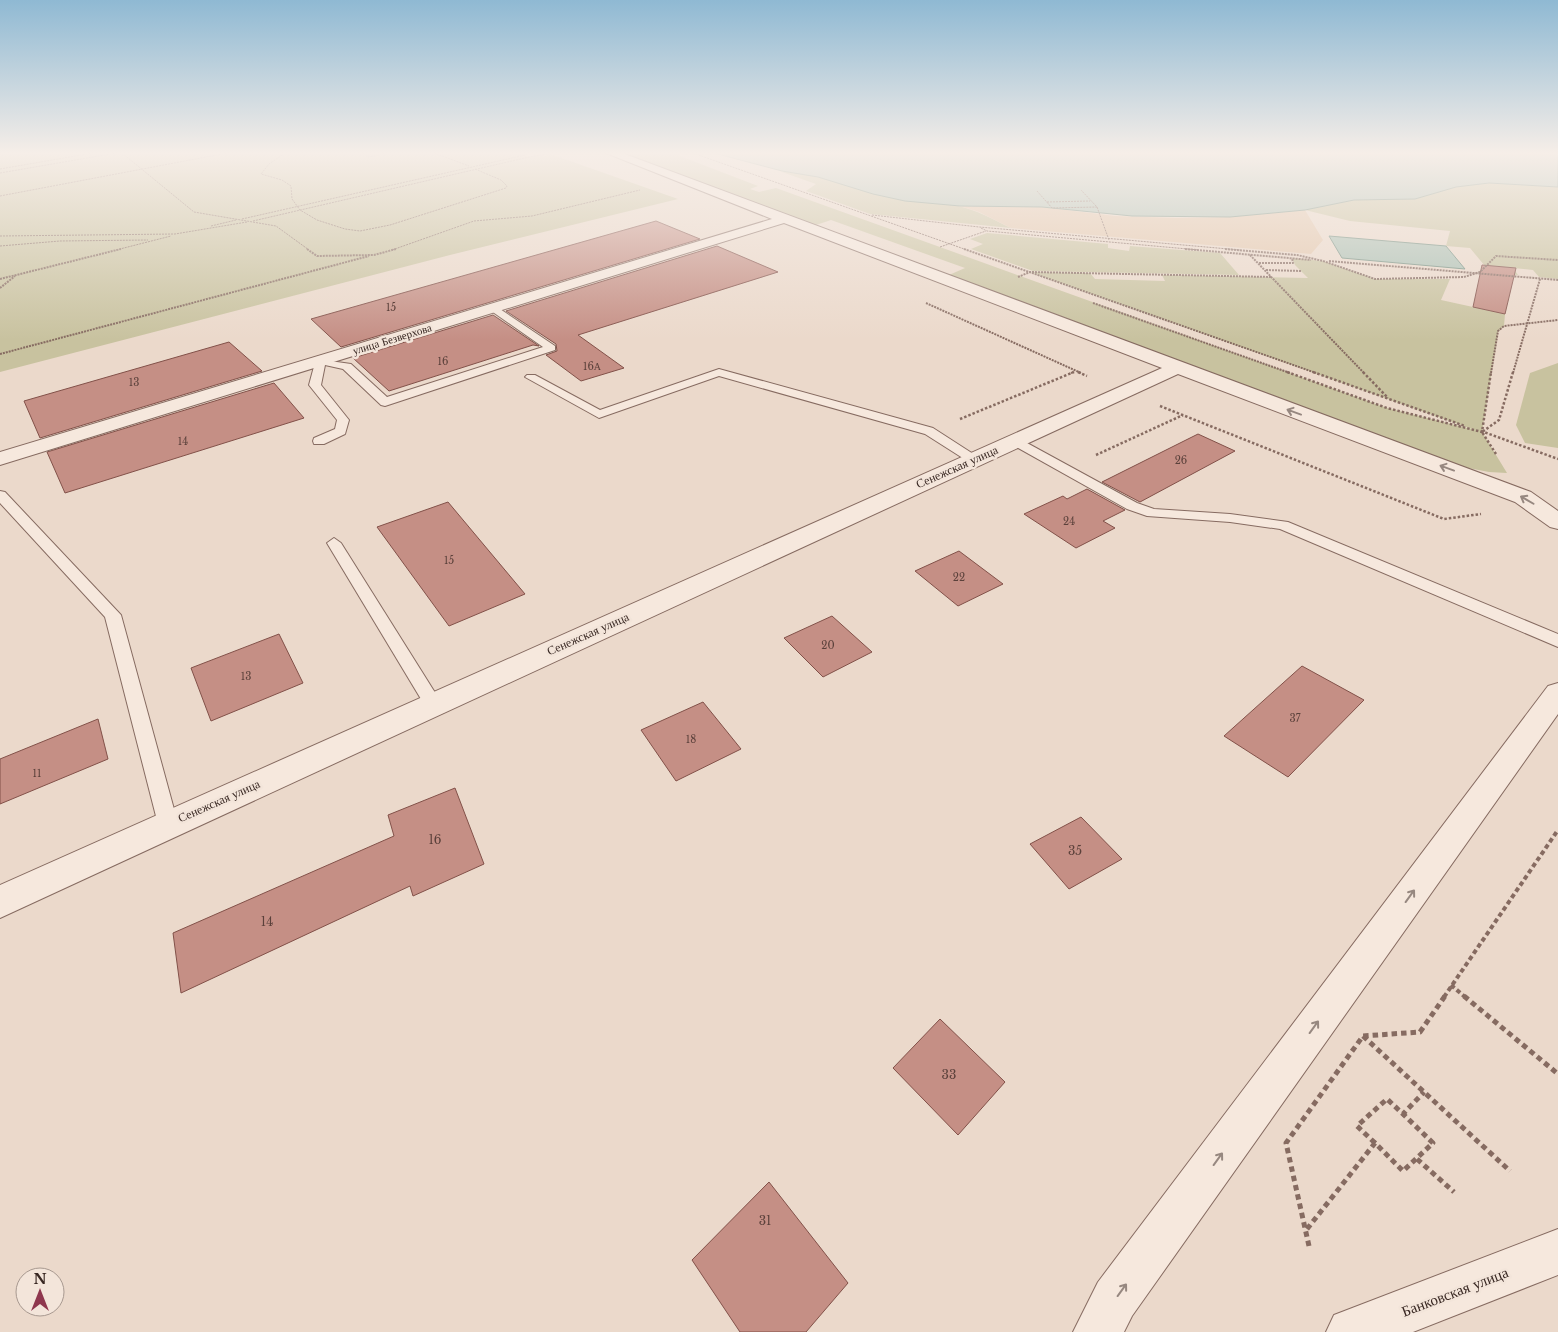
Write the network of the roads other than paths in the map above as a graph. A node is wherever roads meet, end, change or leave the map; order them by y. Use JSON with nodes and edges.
{"nodes":[{"id":1,"x":774,"y":215,"type":"edge"},
{"id":2,"x":784,"y":219,"type":"junction"},
{"id":3,"x":494,"y":308,"type":"junction"},
{"id":4,"x":320,"y":360,"type":"junction"},
{"id":5,"x":1177,"y":368,"type":"junction"},
{"id":6,"x":531,"y":377,"type":"dead end"},
{"id":7,"x":1016,"y":441,"type":"junction"},
{"id":8,"x":320,"y":442,"type":"dead end"},
{"id":9,"x":0,"y":458,"type":"edge"},
{"id":10,"x":974,"y":459,"type":"junction"},
{"id":11,"x":0,"y":495,"type":"edge"},
{"id":12,"x":1558,"y":522,"type":"edge"},
{"id":13,"x":334,"y":543,"type":"dead end"},
{"id":14,"x":1558,"y":640,"type":"edge"},
{"id":15,"x":1558,"y":693,"type":"edge"},
{"id":16,"x":433,"y":704,"type":"junction"},
{"id":17,"x":168,"y":824,"type":"junction"},
{"id":18,"x":0,"y":902,"type":"edge"},
{"id":19,"x":1558,"y":1252,"type":"edge"},
{"id":20,"x":1098,"y":1332,"type":"edge"},
{"id":21,"x":1351,"y":1332,"type":"edge"}],
"edges":[{"from":1,"to":2,"type":"street"},
{"from":2,"to":3,"type":"street","name":"улица Безверхова"},
{"from":2,"to":5,"type":"street"},
{"from":3,"to":4,"type":"street","name":"улица Безверхова"},
{"from":3,"to":4,"type":"lane"},
{"from":4,"to":8,"type":"lane"},
{"from":4,"to":9,"type":"street","name":"улица Безверхова"},
{"from":5,"to":7,"type":"street","name":"Сенежская улица"},
{"from":12,"to":5,"type":"street","one_way":true},
{"from":6,"to":10,"type":"lane"},
{"from":7,"to":10,"type":"street","name":"Сенежская улица"},
{"from":7,"to":14,"type":"lane"},
{"from":10,"to":16,"type":"street","name":"Сенежская улица"},
{"from":11,"to":17,"type":"lane"},
{"from":13,"to":16,"type":"lane"},
{"from":20,"to":15,"type":"street","one_way":true},
{"from":16,"to":17,"type":"street","name":"Сенежская улица"},
{"from":17,"to":18,"type":"street","name":"Сенежская улица"},
{"from":19,"to":21,"type":"street","name":"Банковская улица"}]}
